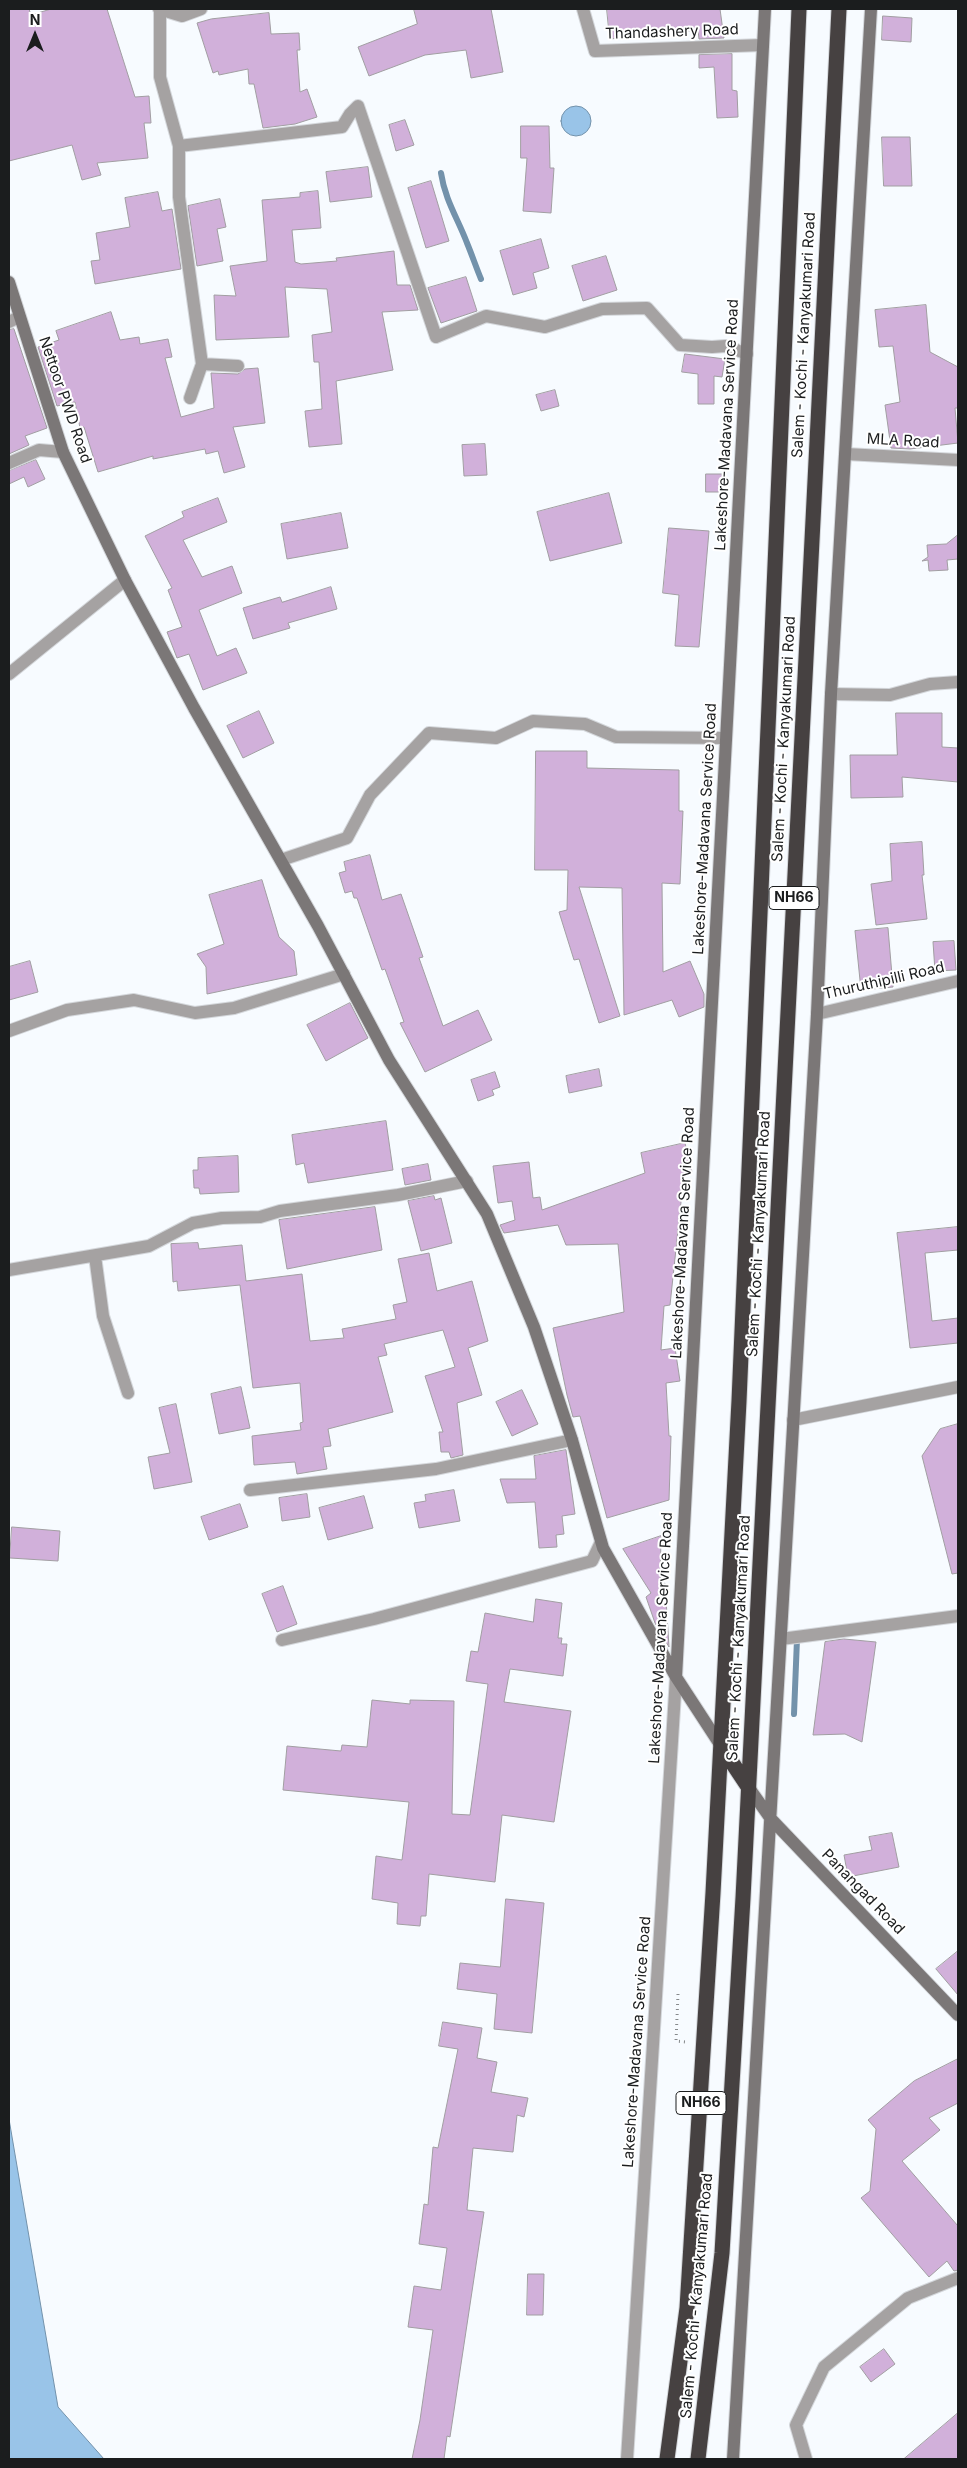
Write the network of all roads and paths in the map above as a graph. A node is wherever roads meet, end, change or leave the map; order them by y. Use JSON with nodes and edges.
{"nodes":[{"id":1,"x":160,"y":9,"type":"edge"},
{"id":2,"x":201,"y":9,"type":"edge"},
{"id":3,"x":583,"y":9,"type":"edge"},
{"id":4,"x":765,"y":9,"type":"edge"},
{"id":5,"x":799,"y":9,"type":"edge"},
{"id":6,"x":838,"y":9,"type":"edge"},
{"id":7,"x":871,"y":9,"type":"edge"},
{"id":8,"x":764,"y":45,"type":"junction"},
{"id":9,"x":179,"y":146,"type":"junction"},
{"id":10,"x":9,"y":282,"type":"edge"},
{"id":11,"x":14,"y":319,"type":"edge"},
{"id":12,"x":747,"y":354,"type":"junction"},
{"id":13,"x":202,"y":364,"type":"junction"},
{"id":14,"x":238,"y":366,"type":"dead end"},
{"id":15,"x":190,"y":398,"type":"dead end"},
{"id":16,"x":63,"y":452,"type":"junction"},
{"id":17,"x":846,"y":454,"type":"junction"},
{"id":18,"x":958,"y":460,"type":"edge"},
{"id":19,"x":9,"y":463,"type":"edge"},
{"id":20,"x":125,"y":580,"type":"junction"},
{"id":21,"x":9,"y":674,"type":"edge"},
{"id":22,"x":958,"y":682,"type":"edge"},
{"id":23,"x":832,"y":694,"type":"junction"},
{"id":24,"x":726,"y":738,"type":"junction"},
{"id":25,"x":281,"y":860,"type":"junction"},
{"id":26,"x":344,"y":974,"type":"junction"},
{"id":27,"x":958,"y":980,"type":"edge"},
{"id":28,"x":817,"y":1014,"type":"junction"},
{"id":29,"x":9,"y":1031,"type":"edge"},
{"id":30,"x":467,"y":1181,"type":"junction"},
{"id":31,"x":95,"y":1256,"type":"junction"},
{"id":32,"x":9,"y":1270,"type":"edge"},
{"id":33,"x":958,"y":1387,"type":"edge"},
{"id":34,"x":128,"y":1393,"type":"dead end"},
{"id":35,"x":793,"y":1420,"type":"junction"},
{"id":36,"x":572,"y":1440,"type":"junction"},
{"id":37,"x":250,"y":1490,"type":"dead end"},
{"id":38,"x":601,"y":1542,"type":"junction"},
{"id":39,"x":958,"y":1616,"type":"edge"},
{"id":40,"x":781,"y":1639,"type":"junction"},
{"id":41,"x":282,"y":1640,"type":"dead end"},
{"id":42,"x":676,"y":1677,"type":"junction"},
{"id":43,"x":721,"y":1746,"type":"junction"},
{"id":44,"x":748,"y":1788,"type":"junction"},
{"id":45,"x":771,"y":1819,"type":"junction"},
{"id":46,"x":958,"y":2014,"type":"edge"},
{"id":47,"x":958,"y":2278,"type":"edge"},
{"id":48,"x":627,"y":2459,"type":"edge"},
{"id":49,"x":667,"y":2459,"type":"edge"},
{"id":50,"x":698,"y":2459,"type":"edge"},
{"id":51,"x":733,"y":2459,"type":"edge"},
{"id":52,"x":806,"y":2459,"type":"edge"}],
"edges":[{"from":1,"to":2,"type":"street"},
{"from":1,"to":9,"type":"street"},
{"from":3,"to":8,"type":"street","name":"Thandashery Road"},
{"from":4,"to":8,"type":"street","name":"Lakeshore-Madavana Service Road"},
{"from":5,"to":43,"type":"highway","name":"Salem - Kochi - Kanyakumari Road","number":"NH66"},
{"from":6,"to":44,"type":"highway","name":"Salem - Kochi - Kanyakumari Road","number":"NH66"},
{"from":7,"to":17,"type":"street"},
{"from":8,"to":12,"type":"street","name":"Lakeshore-Madavana Service Road"},
{"from":9,"to":12,"type":"street"},
{"from":9,"to":13,"type":"street"},
{"from":10,"to":11,"type":"street","name":"Nettoor PWD Road"},
{"from":11,"to":16,"type":"street","name":"Nettoor PWD Road"},
{"from":12,"to":24,"type":"street","name":"Lakeshore-Madavana Service Road"},
{"from":13,"to":14,"type":"street"},
{"from":13,"to":15,"type":"street"},
{"from":16,"to":19,"type":"street"},
{"from":16,"to":20,"type":"street","name":"Nettoor PWD Road"},
{"from":17,"to":18,"type":"street","name":"MLA Road"},
{"from":17,"to":23,"type":"street"},
{"from":20,"to":21,"type":"street"},
{"from":20,"to":25,"type":"street","name":"Nettoor PWD Road"},
{"from":22,"to":23,"type":"street"},
{"from":23,"to":28,"type":"street"},
{"from":24,"to":25,"type":"street"},
{"from":24,"to":42,"type":"street","name":"Lakeshore-Madavana Service Road"},
{"from":25,"to":26,"type":"street","name":"Nettoor PWD Road"},
{"from":26,"to":29,"type":"street"},
{"from":26,"to":30,"type":"street","name":"Nettoor PWD Road"},
{"from":27,"to":28,"type":"street","name":"Thuruthipilli Road"},
{"from":28,"to":35,"type":"street"},
{"from":30,"to":31,"type":"street"},
{"from":30,"to":36,"type":"street","name":"Nettoor PWD Road"},
{"from":31,"to":32,"type":"street"},
{"from":31,"to":34,"type":"street"},
{"from":33,"to":35,"type":"street"},
{"from":35,"to":40,"type":"street"},
{"from":36,"to":37,"type":"street"},
{"from":36,"to":38,"type":"street","name":"Nettoor PWD Road"},
{"from":38,"to":41,"type":"street"},
{"from":38,"to":42,"type":"street","name":"Nettoor PWD Road"},
{"from":39,"to":40,"type":"street"},
{"from":40,"to":45,"type":"street"},
{"from":42,"to":43,"type":"street","name":"Nettoor PWD Road"},
{"from":42,"to":48,"type":"street","name":"Lakeshore-Madavana Service Road"},
{"from":43,"to":44,"type":"highway"},
{"from":43,"to":49,"type":"highway","name":"Salem - Kochi - Kanyakumari Road","number":"NH66"},
{"from":44,"to":45,"type":"street","name":"Panangad Road"},
{"from":44,"to":50,"type":"highway","name":"Salem - Kochi - Kanyakumari Road","number":"NH66"},
{"from":45,"to":46,"type":"street","name":"Panangad Road"},
{"from":45,"to":51,"type":"street"},
{"from":47,"to":52,"type":"street"}]}
